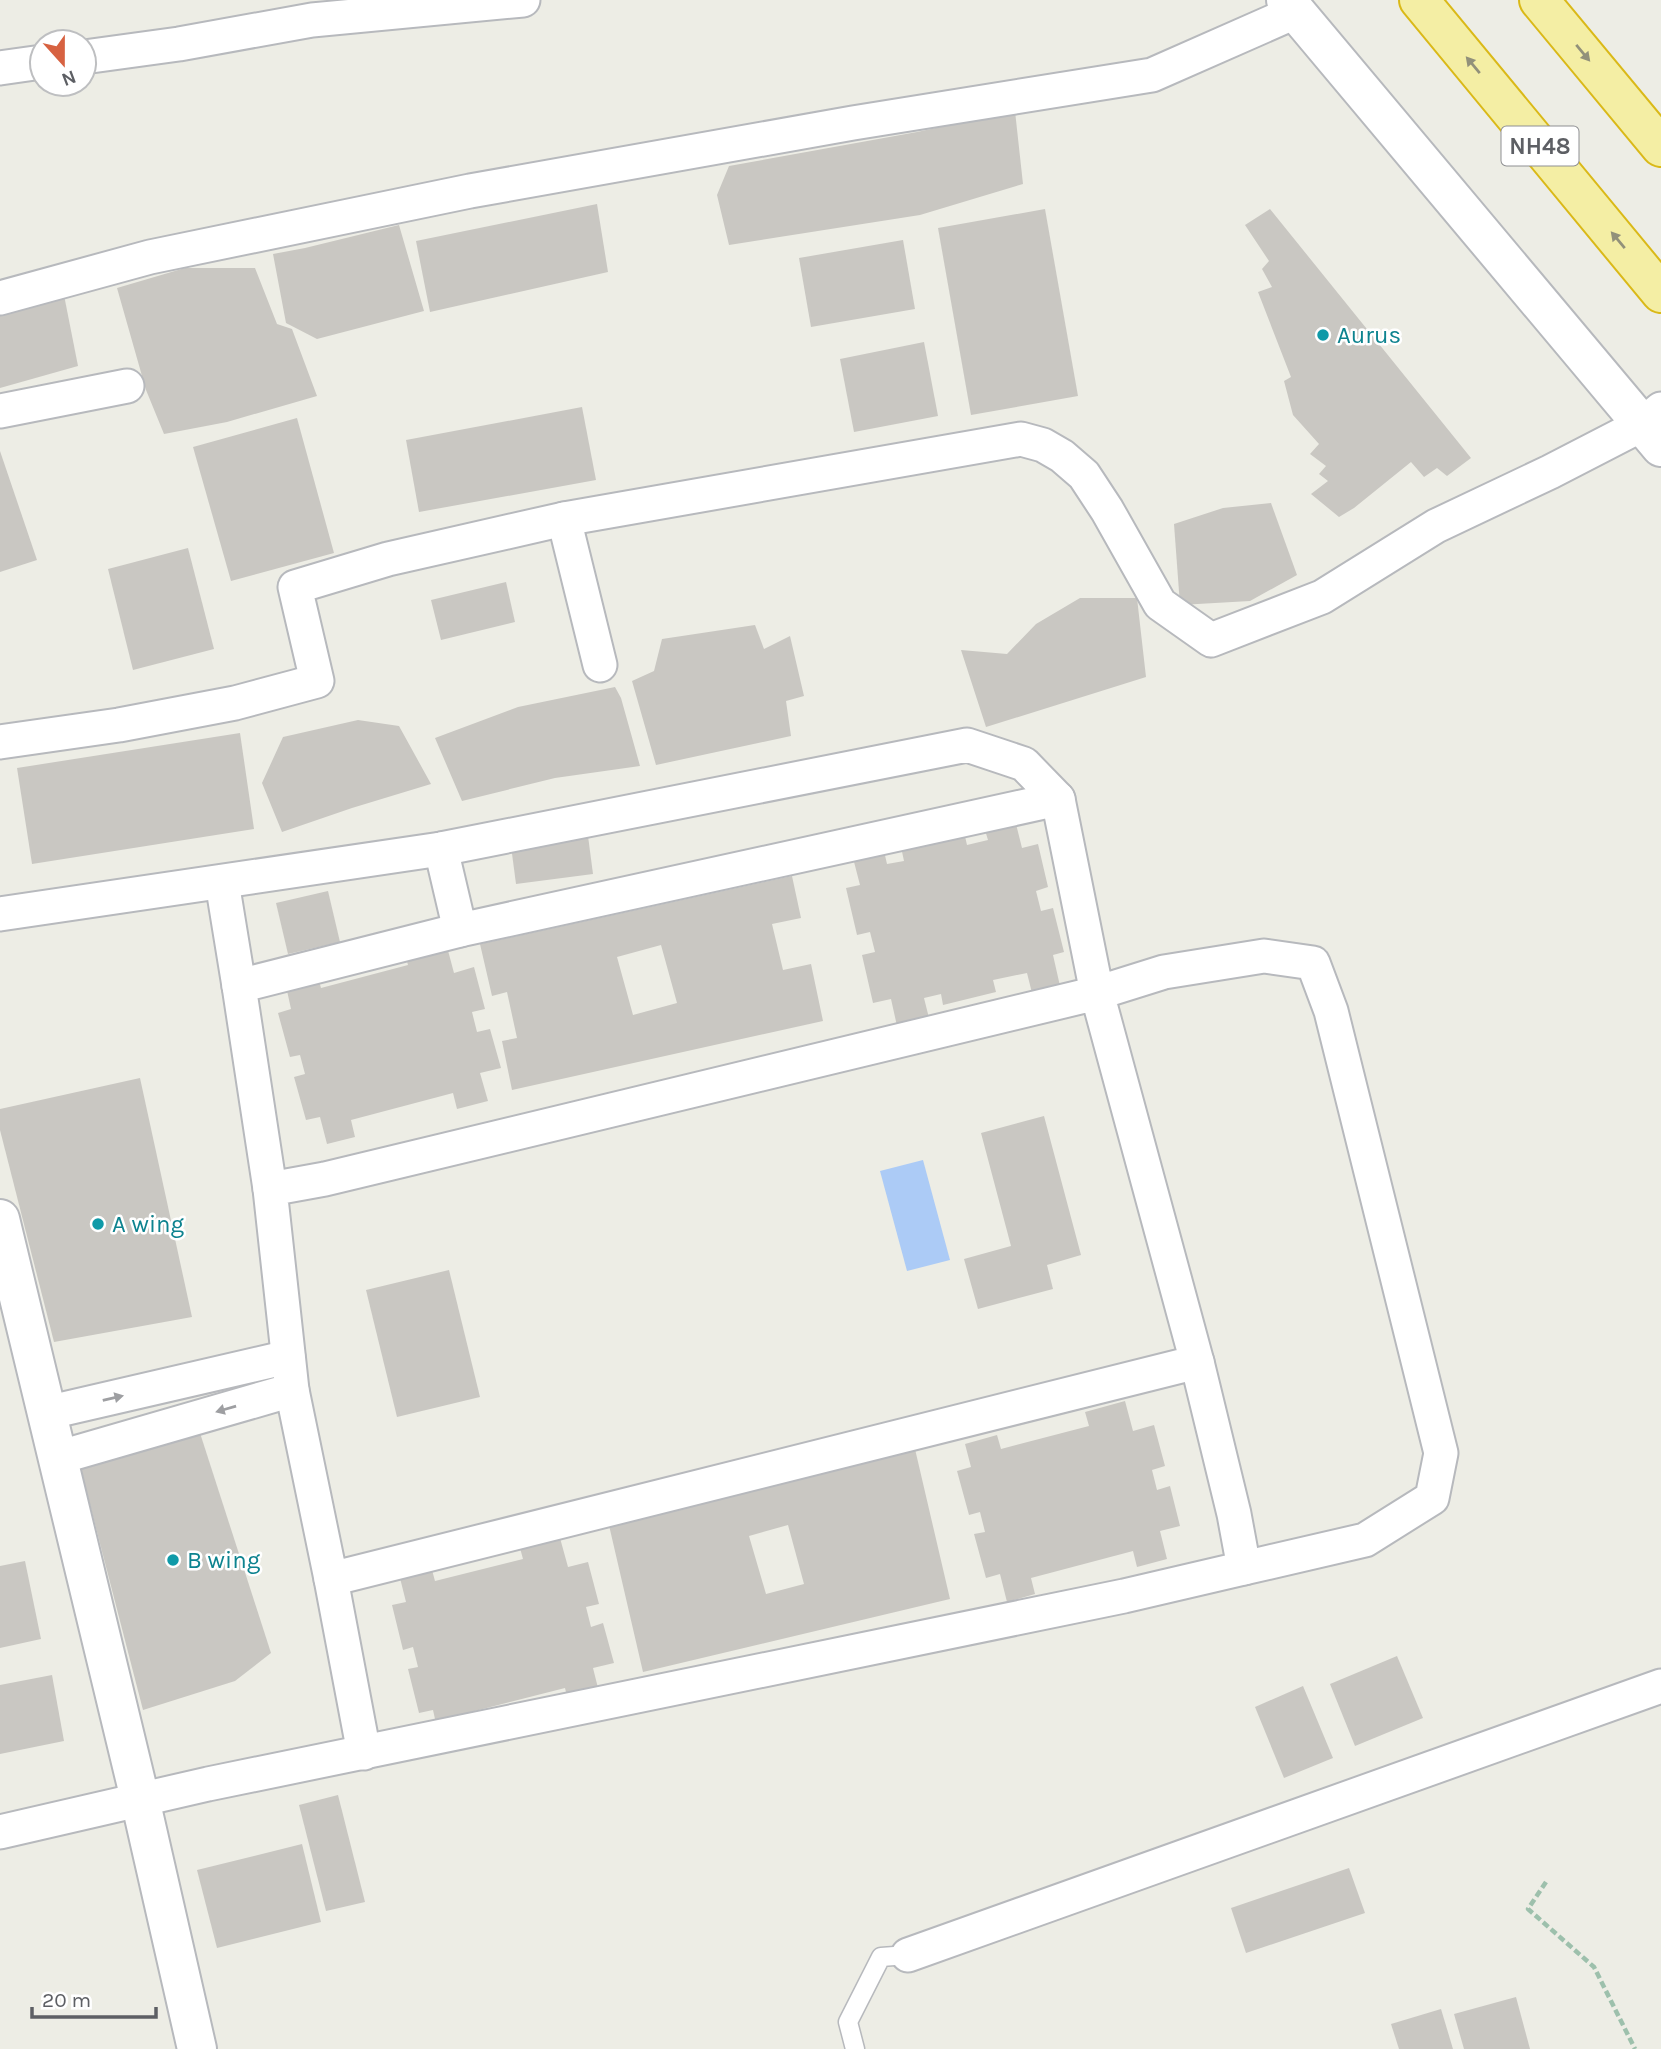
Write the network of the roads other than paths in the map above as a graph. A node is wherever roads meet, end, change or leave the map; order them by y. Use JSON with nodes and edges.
{"nodes":[{"id":1,"x":523,"y":0,"type":"edge"},
{"id":2,"x":1419,"y":0,"type":"edge"},
{"id":3,"x":1539,"y":0,"type":"edge"},
{"id":4,"x":1290,"y":6,"type":"edge"},
{"id":5,"x":98,"y":55,"type":"edge"},
{"id":6,"x":28,"y":64,"type":"edge"},
{"id":7,"x":0,"y":68,"type":"edge"},
{"id":8,"x":1661,"y":147,"type":"edge"},
{"id":9,"x":1661,"y":293,"type":"edge"},
{"id":10,"x":0,"y":298,"type":"edge"},
{"id":11,"x":127,"y":386,"type":"dead end"},
{"id":12,"x":0,"y":411,"type":"edge"},
{"id":13,"x":1655,"y":427,"type":"edge"},
{"id":14,"x":564,"y":519,"type":"junction"},
{"id":15,"x":600,"y":666,"type":"dead end"},
{"id":16,"x":0,"y":742,"type":"edge"},
{"id":17,"x":1058,"y":799,"type":"junction"},
{"id":18,"x":441,"y":849,"type":"junction"},
{"id":19,"x":222,"y":882,"type":"junction"},
{"id":20,"x":0,"y":915,"type":"edge"},
{"id":21,"x":460,"y":930,"type":"junction"},
{"id":22,"x":239,"y":986,"type":"junction"},
{"id":23,"x":1097,"y":993,"type":"junction"},
{"id":24,"x":271,"y":1189,"type":"junction"},
{"id":25,"x":0,"y":1219,"type":"edge"},
{"id":26,"x":288,"y":1357,"type":"junction"},
{"id":27,"x":1197,"y":1362,"type":"junction"},
{"id":28,"x":292,"y":1390,"type":"junction"},
{"id":29,"x":46,"y":1413,"type":"junction"},
{"id":30,"x":57,"y":1458,"type":"junction"},
{"id":31,"x":1244,"y":1568,"type":"junction"},
{"id":32,"x":331,"y":1579,"type":"junction"},
{"id":33,"x":1661,"y":1686,"type":"edge"},
{"id":34,"x":364,"y":1753,"type":"junction"},
{"id":35,"x":140,"y":1799,"type":"junction"},
{"id":36,"x":0,"y":1832,"type":"edge"},
{"id":37,"x":908,"y":1955,"type":"joint"},
{"id":38,"x":198,"y":2049,"type":"edge"},
{"id":39,"x":855,"y":2049,"type":"edge"}],
"edges":[{"from":1,"to":5,"type":"street"},
{"from":9,"to":2,"type":"highway","number":"NH48","one_way":true},
{"from":3,"to":8,"type":"highway","one_way":true},
{"from":4,"to":10,"type":"street"},
{"from":4,"to":13,"type":"street"},
{"from":6,"to":7,"type":"street"},
{"from":11,"to":12,"type":"street"},
{"from":13,"to":14,"type":"street"},
{"from":14,"to":15,"type":"street"},
{"from":14,"to":16,"type":"street"},
{"from":17,"to":18,"type":"street"},
{"from":17,"to":21,"type":"street"},
{"from":17,"to":23,"type":"street"},
{"from":18,"to":19,"type":"street"},
{"from":18,"to":21,"type":"street"},
{"from":19,"to":20,"type":"street"},
{"from":19,"to":22,"type":"street"},
{"from":21,"to":22,"type":"street"},
{"from":22,"to":24,"type":"street"},
{"from":23,"to":24,"type":"street"},
{"from":23,"to":27,"type":"street"},
{"from":23,"to":31,"type":"street"},
{"from":24,"to":26,"type":"street"},
{"from":25,"to":29,"type":"street"},
{"from":26,"to":28,"type":"street"},
{"from":29,"to":26,"type":"street","one_way":true},
{"from":27,"to":31,"type":"street"},
{"from":27,"to":32,"type":"street"},
{"from":28,"to":30,"type":"street","one_way":true},
{"from":28,"to":32,"type":"street"},
{"from":29,"to":30,"type":"street"},
{"from":30,"to":35,"type":"street"},
{"from":31,"to":34,"type":"street"},
{"from":32,"to":34,"type":"street"},
{"from":33,"to":37,"type":"street"},
{"from":34,"to":35,"type":"street"},
{"from":35,"to":36,"type":"street"},
{"from":35,"to":38,"type":"street"},
{"from":37,"to":39,"type":"lane"}]}
